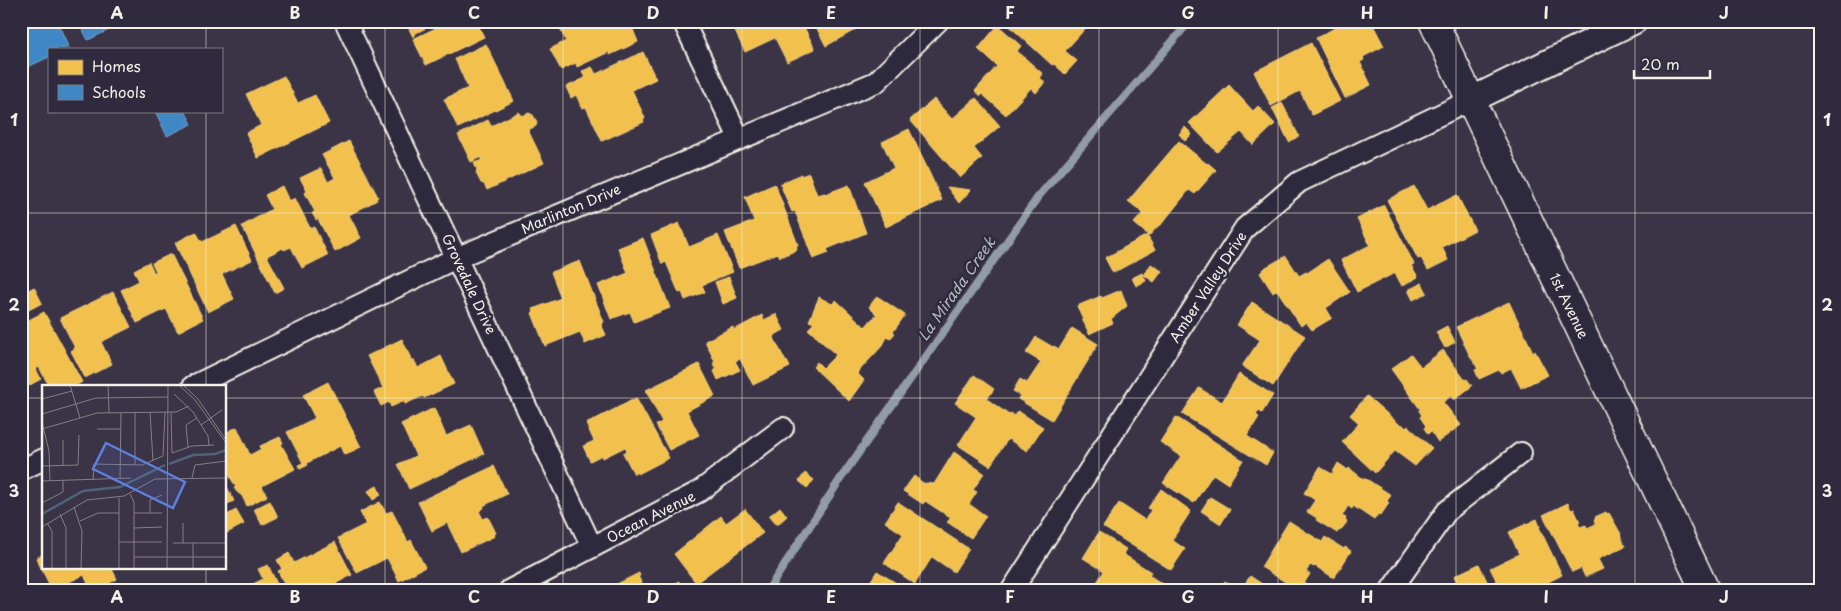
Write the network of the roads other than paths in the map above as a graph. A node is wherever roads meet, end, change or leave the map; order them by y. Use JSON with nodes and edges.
{"nodes":[{"id":1,"x":345,"y":21,"type":"edge"},
{"id":2,"x":683,"y":21,"type":"edge"},
{"id":3,"x":938,"y":21,"type":"edge"},
{"id":4,"x":1433,"y":21,"type":"edge"},
{"id":5,"x":1634,"y":21,"type":"edge"},
{"id":6,"x":1471,"y":100,"type":"junction"},
{"id":7,"x":739,"y":138,"type":"junction"},
{"id":8,"x":456,"y":258,"type":"junction"},
{"id":9,"x":195,"y":385,"type":"edge"},
{"id":10,"x":783,"y":428,"type":"dead end"},
{"id":11,"x":1521,"y":453,"type":"dead end"},
{"id":12,"x":42,"y":459,"type":"edge"},
{"id":13,"x":21,"y":470,"type":"edge"},
{"id":14,"x":592,"y":547,"type":"junction"},
{"id":15,"x":510,"y":590,"type":"edge"},
{"id":16,"x":1012,"y":590,"type":"edge"},
{"id":17,"x":1391,"y":590,"type":"edge"},
{"id":18,"x":1705,"y":590,"type":"edge"}],
"edges":[{"from":1,"to":8,"type":"street","name":"Grovedale Drive"},
{"from":2,"to":7,"type":"street"},
{"from":3,"to":7,"type":"street","name":"Marlinton Drive"},
{"from":4,"to":6,"type":"main road","name":"1st Avenue"},
{"from":5,"to":6,"type":"street","name":"Amber Valley Drive"},
{"from":6,"to":16,"type":"street","name":"Amber Valley Drive"},
{"from":6,"to":18,"type":"main road","name":"1st Avenue"},
{"from":7,"to":8,"type":"street","name":"Marlinton Drive"},
{"from":8,"to":9,"type":"street","name":"Marlinton Drive"},
{"from":8,"to":14,"type":"street","name":"Grovedale Drive"},
{"from":10,"to":14,"type":"street","name":"Ocean Avenue"},
{"from":11,"to":17,"type":"street"},
{"from":12,"to":13,"type":"street"},
{"from":14,"to":15,"type":"street","name":"Ocean Avenue"}]}
